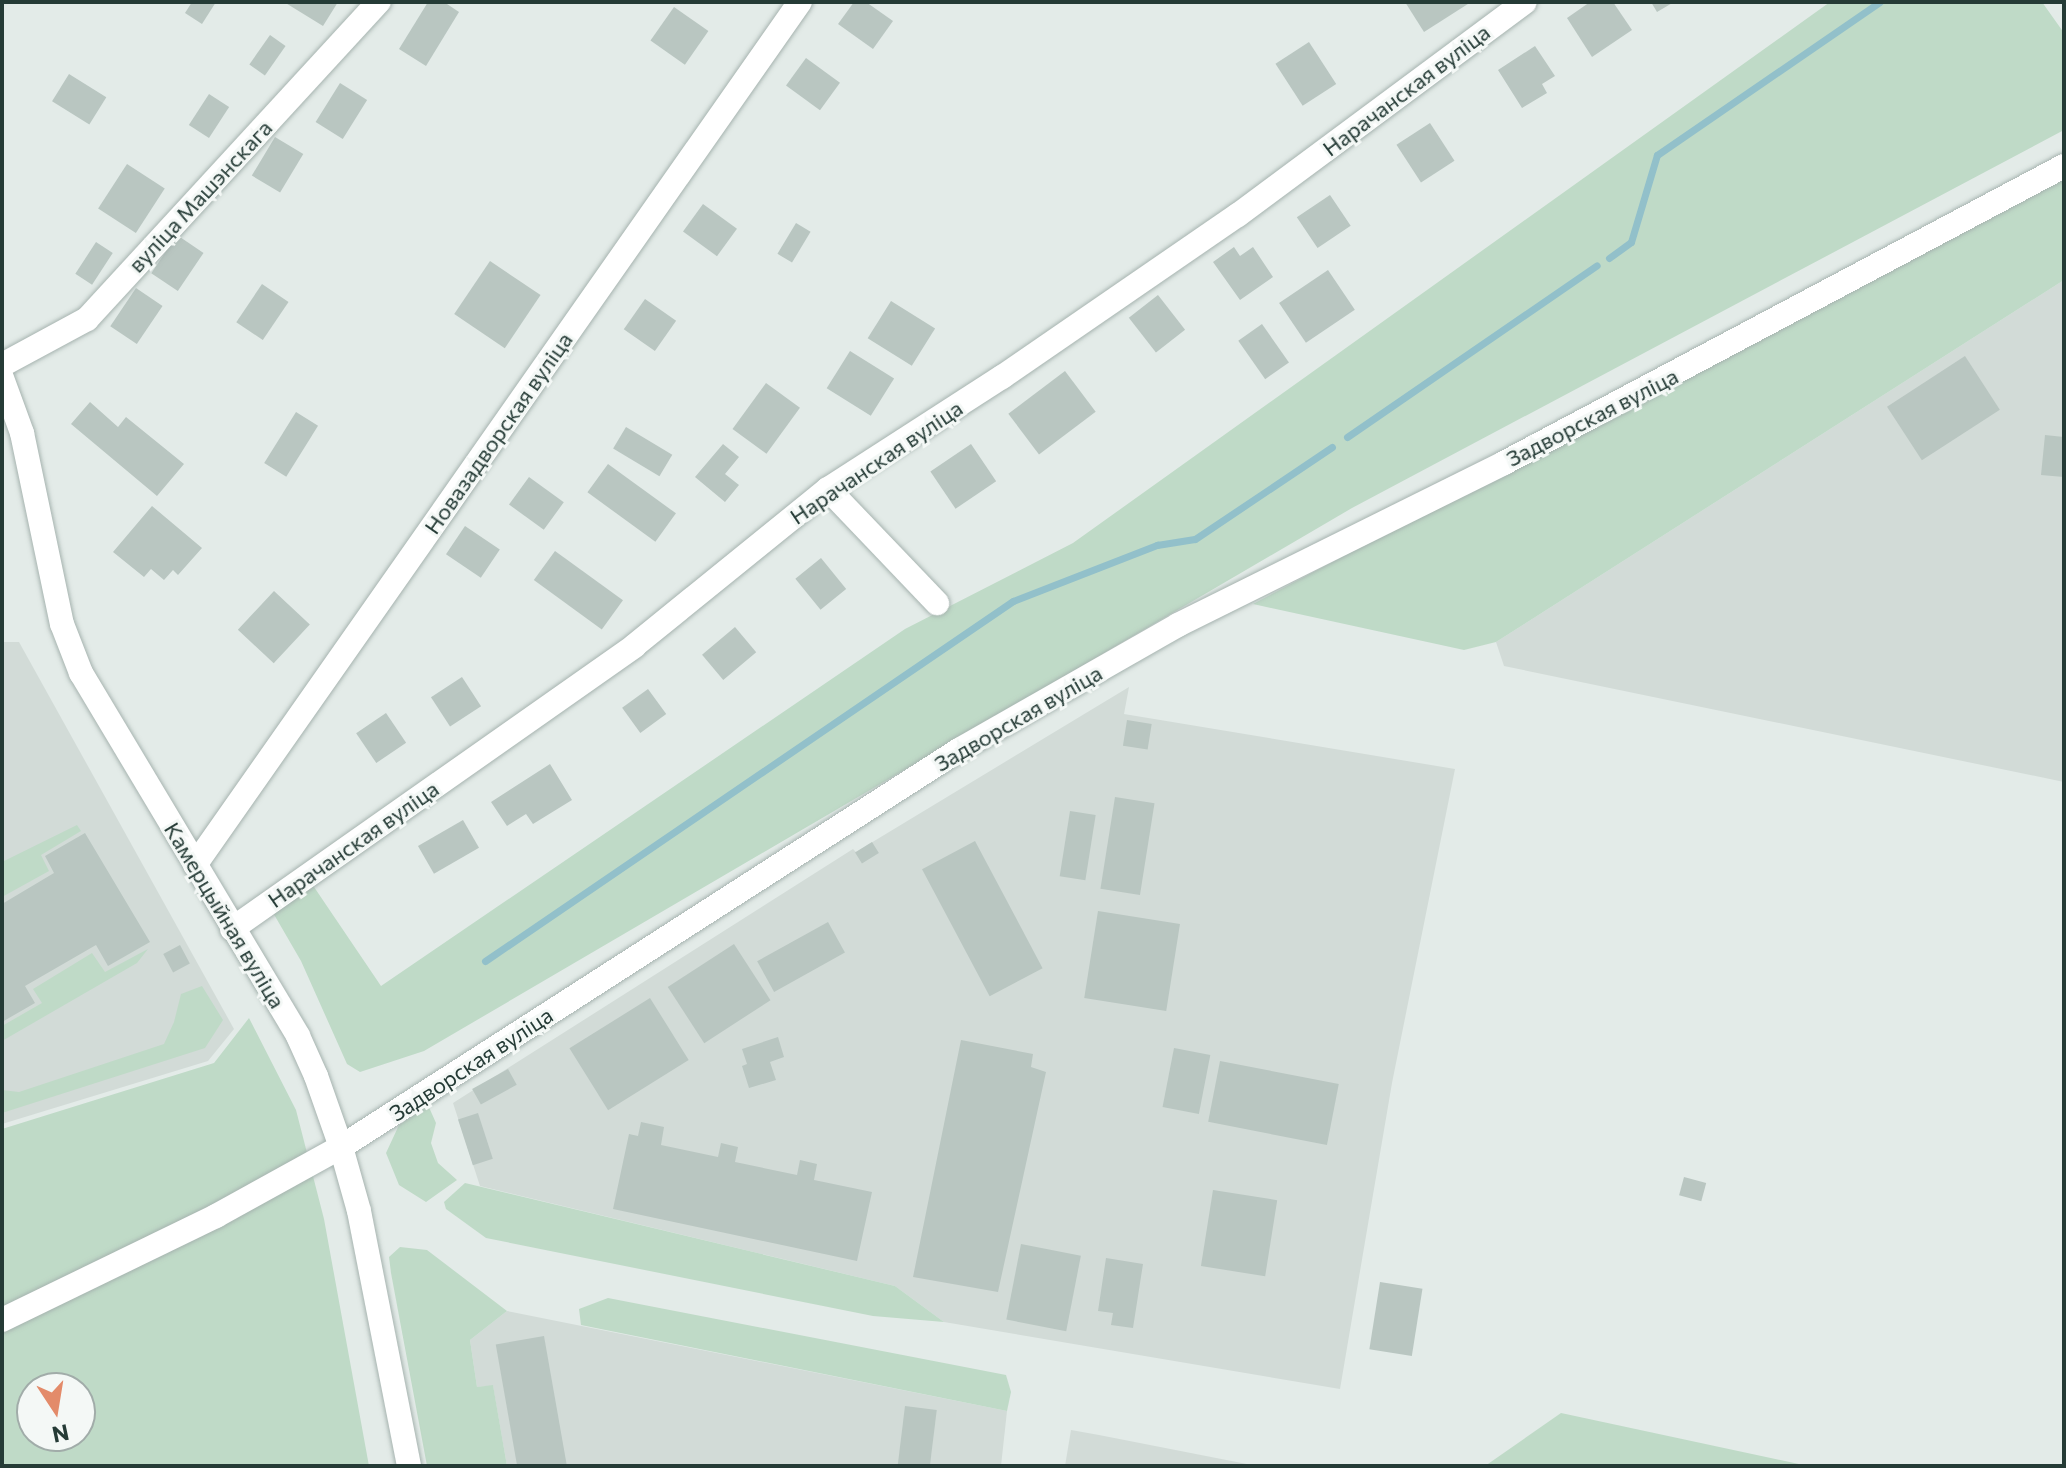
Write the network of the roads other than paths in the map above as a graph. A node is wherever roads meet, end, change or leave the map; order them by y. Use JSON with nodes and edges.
{"nodes":[{"id":1,"x":379,"y":2,"type":"edge"},
{"id":2,"x":800,"y":2,"type":"edge"},
{"id":3,"x":1525,"y":2,"type":"edge"},
{"id":4,"x":2064,"y":166,"type":"edge"},
{"id":5,"x":2,"y":365,"type":"edge"},
{"id":6,"x":2,"y":378,"type":"edge"},
{"id":7,"x":828,"y":489,"type":"junction"},
{"id":8,"x":937,"y":603,"type":"dead end"},
{"id":9,"x":195,"y":865,"type":"junction"},
{"id":10,"x":232,"y":929,"type":"junction"},
{"id":11,"x":341,"y":1147,"type":"junction"},
{"id":12,"x":2,"y":1320,"type":"edge"},
{"id":13,"x":409,"y":1466,"type":"edge"}],
"edges":[{"from":1,"to":5,"type":"street","name":"вуліца Машэнскага"},
{"from":2,"to":9,"type":"street","name":"Новазадворская вуліца"},
{"from":3,"to":7,"type":"street","name":"Нарачанская вуліца"},
{"from":4,"to":11,"type":"street","name":"Задворская вуліца"},
{"from":6,"to":9,"type":"street","name":"Камерцыйная вуліца"},
{"from":7,"to":8,"type":"street"},
{"from":7,"to":10,"type":"street","name":"Нарачанская вуліца"},
{"from":9,"to":10,"type":"street","name":"Камерцыйная вуліца"},
{"from":10,"to":11,"type":"street","name":"Камерцыйная вуліца"},
{"from":11,"to":12,"type":"street","name":"Задворская вуліца"},
{"from":11,"to":13,"type":"street","name":"Камерцыйная вуліца"}]}
